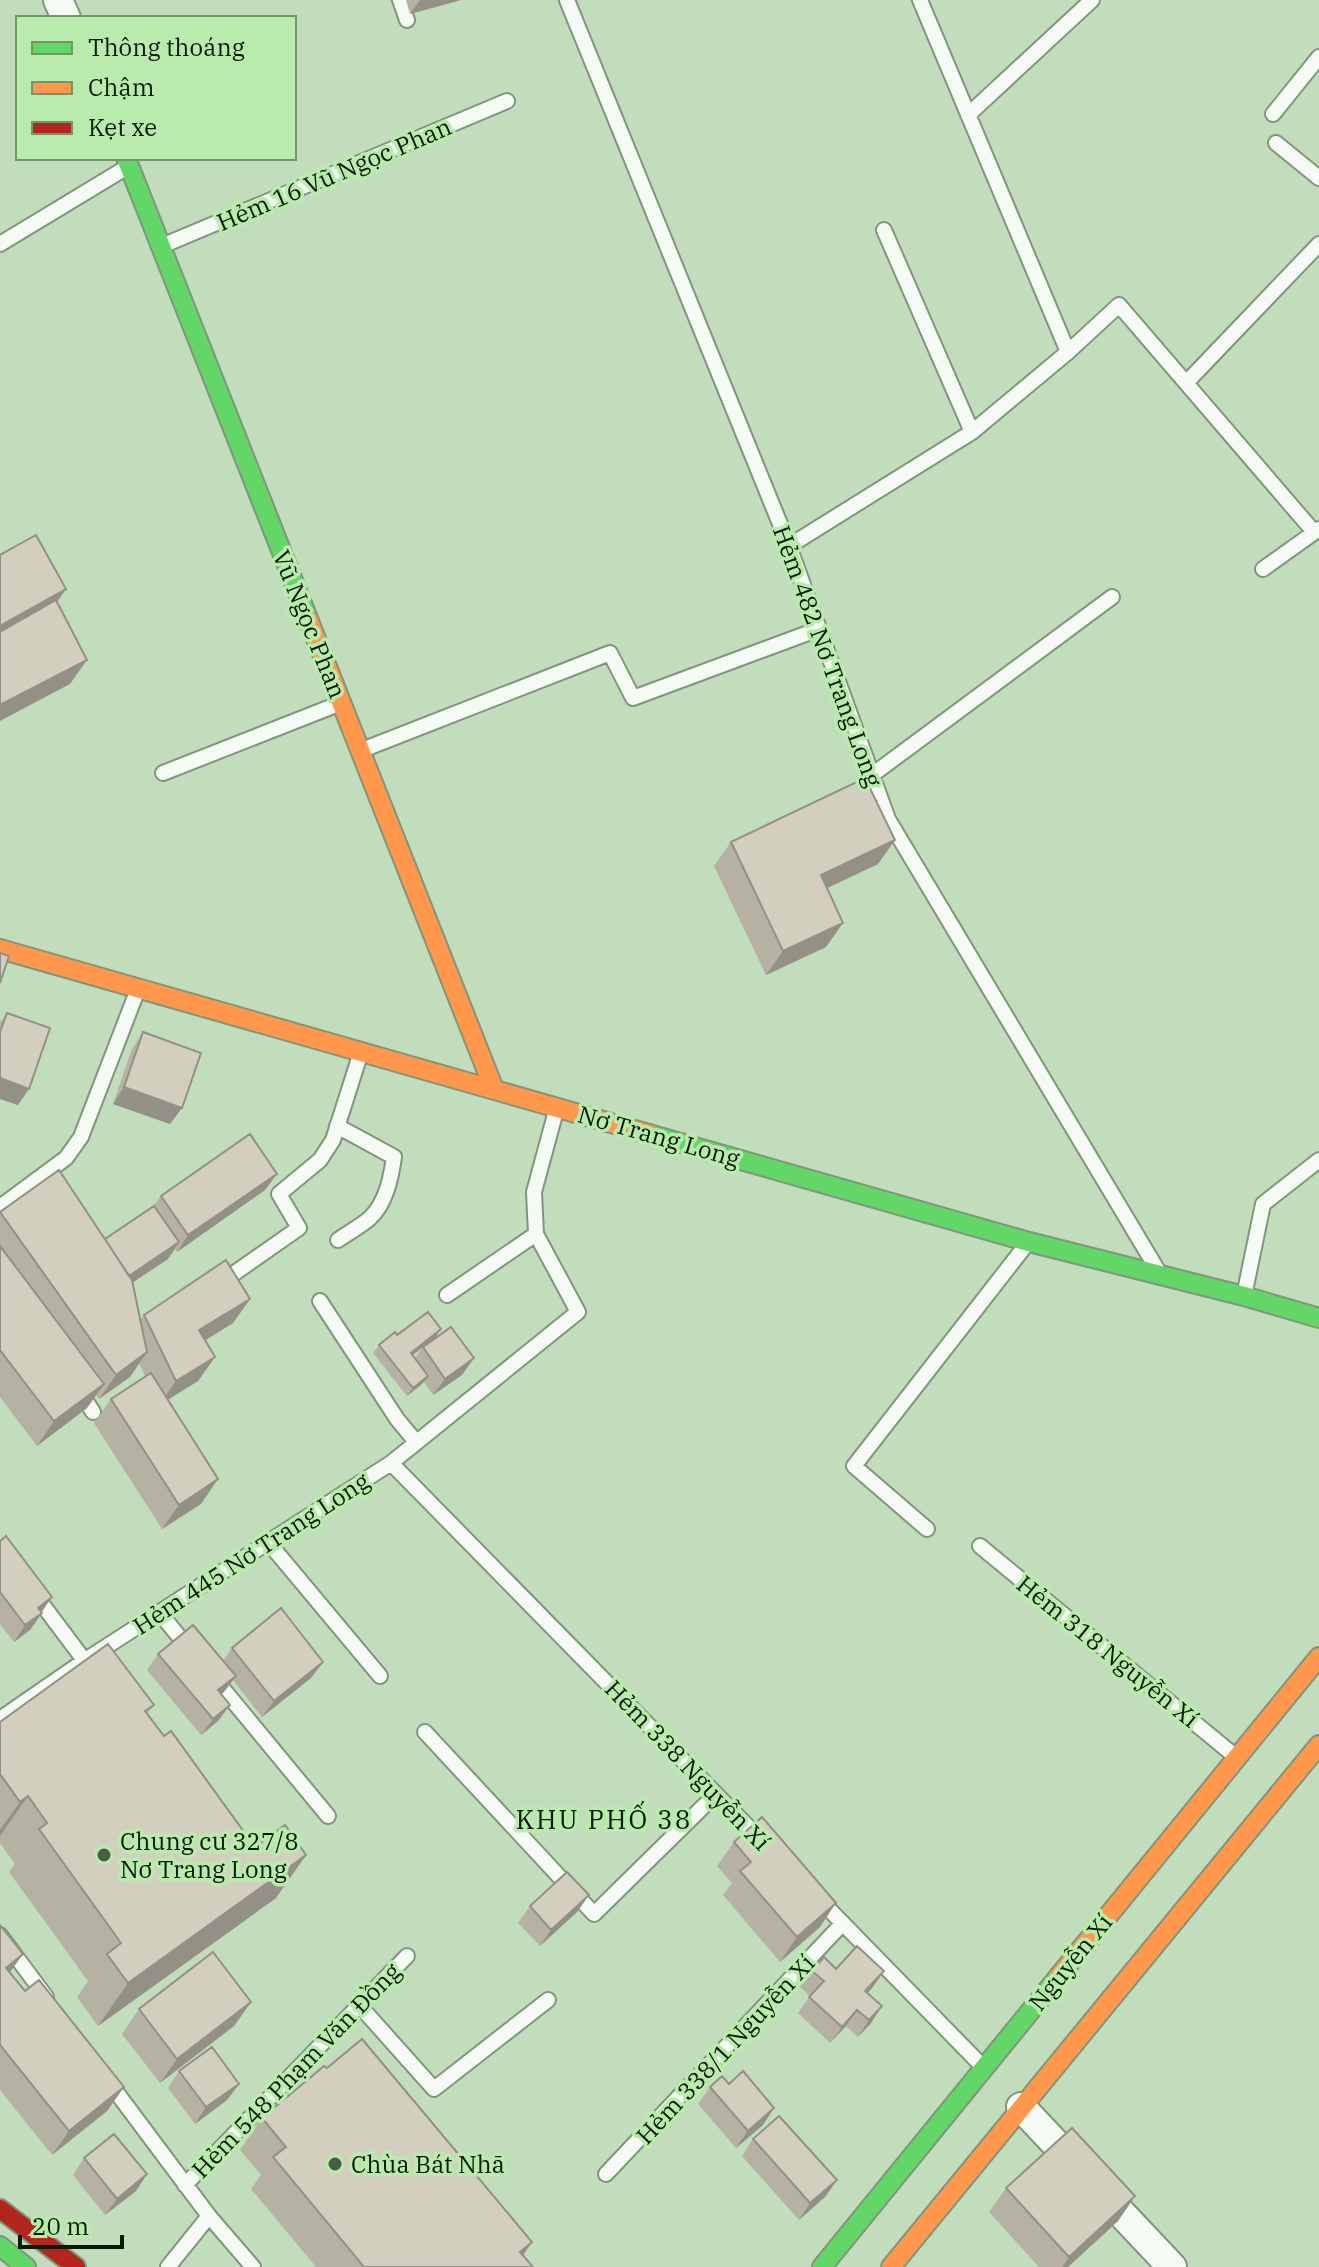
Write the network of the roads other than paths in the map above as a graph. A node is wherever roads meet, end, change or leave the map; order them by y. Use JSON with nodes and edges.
{"nodes":[{"id":1,"x":400,"y":0,"type":"edge"},
{"id":2,"x":567,"y":0,"type":"edge"},
{"id":3,"x":920,"y":0,"type":"edge"},
{"id":4,"x":1092,"y":0,"type":"edge"},
{"id":5,"x":407,"y":20,"type":"dead end"},
{"id":6,"x":1319,"y":57,"type":"edge"},
{"id":7,"x":507,"y":101,"type":"dead end"},
{"id":8,"x":1273,"y":114,"type":"dead end"},
{"id":9,"x":968,"y":115,"type":"junction"},
{"id":10,"x":1276,"y":143,"type":"dead end"},
{"id":11,"x":128,"y":162,"type":"edge"},
{"id":12,"x":1319,"y":178,"type":"edge"},
{"id":13,"x":884,"y":230,"type":"dead end"},
{"id":14,"x":0,"y":244,"type":"edge"},
{"id":15,"x":1319,"y":244,"type":"edge"},
{"id":16,"x":161,"y":246,"type":"junction"},
{"id":17,"x":1068,"y":352,"type":"junction"},
{"id":18,"x":1186,"y":383,"type":"junction"},
{"id":19,"x":972,"y":432,"type":"junction"},
{"id":20,"x":1316,"y":531,"type":"edge"},
{"id":21,"x":789,"y":546,"type":"junction"},
{"id":22,"x":1263,"y":569,"type":"dead end"},
{"id":23,"x":1112,"y":597,"type":"dead end"},
{"id":24,"x":819,"y":629,"type":"junction"},
{"id":25,"x":341,"y":702,"type":"junction"},
{"id":26,"x":360,"y":750,"type":"junction"},
{"id":27,"x":163,"y":773,"type":"dead end"},
{"id":28,"x":872,"y":775,"type":"junction"},
{"id":29,"x":0,"y":949,"type":"edge"},
{"id":30,"x":138,"y":989,"type":"junction"},
{"id":31,"x":361,"y":1051,"type":"junction"},
{"id":32,"x":494,"y":1089,"type":"junction"},
{"id":33,"x":558,"y":1107,"type":"junction"},
{"id":34,"x":337,"y":1126,"type":"junction"},
{"id":35,"x":1319,"y":1160,"type":"edge"},
{"id":36,"x":0,"y":1207,"type":"edge"},
{"id":37,"x":536,"y":1234,"type":"junction"},
{"id":38,"x":338,"y":1240,"type":"dead end"},
{"id":39,"x":1029,"y":1242,"type":"junction"},
{"id":40,"x":1161,"y":1276,"type":"junction"},
{"id":41,"x":209,"y":1291,"type":"edge"},
{"id":42,"x":447,"y":1295,"type":"dead end"},
{"id":43,"x":1244,"y":1296,"type":"junction"},
{"id":44,"x":320,"y":1301,"type":"dead end"},
{"id":45,"x":1319,"y":1318,"type":"edge"},
{"id":46,"x":68,"y":1374,"type":"edge"},
{"id":47,"x":93,"y":1412,"type":"edge"},
{"id":48,"x":416,"y":1442,"type":"junction"},
{"id":49,"x":391,"y":1463,"type":"junction"},
{"id":50,"x":927,"y":1529,"type":"dead end"},
{"id":51,"x":268,"y":1542,"type":"junction"},
{"id":52,"x":980,"y":1546,"type":"dead end"},
{"id":53,"x":28,"y":1585,"type":"edge"},
{"id":54,"x":159,"y":1612,"type":"junction"},
{"id":55,"x":1319,"y":1657,"type":"edge"},
{"id":56,"x":199,"y":1660,"type":"edge"},
{"id":57,"x":84,"y":1661,"type":"junction"},
{"id":58,"x":209,"y":1672,"type":"edge"},
{"id":59,"x":380,"y":1676,"type":"dead end"},
{"id":60,"x":105,"y":1684,"type":"edge"},
{"id":61,"x":0,"y":1719,"type":"edge"},
{"id":62,"x":425,"y":1732,"type":"dead end"},
{"id":63,"x":1319,"y":1745,"type":"edge"},
{"id":64,"x":1236,"y":1757,"type":"junction"},
{"id":65,"x":716,"y":1794,"type":"junction"},
{"id":66,"x":328,"y":1816,"type":"dead end"},
{"id":67,"x":769,"y":1848,"type":"edge"},
{"id":68,"x":811,"y":1891,"type":"edge"},
{"id":69,"x":843,"y":1923,"type":"junction"},
{"id":70,"x":0,"y":1935,"type":"edge"},
{"id":71,"x":407,"y":1956,"type":"dead end"},
{"id":72,"x":548,"y":2000,"type":"dead end"},
{"id":73,"x":359,"y":2005,"type":"junction"},
{"id":74,"x":56,"y":2010,"type":"edge"},
{"id":75,"x":984,"y":2069,"type":"junction"},
{"id":76,"x":102,"y":2072,"type":"edge"},
{"id":77,"x":1021,"y":2107,"type":"junction"},
{"id":78,"x":606,"y":2174,"type":"dead end"},
{"id":79,"x":185,"y":2185,"type":"junction"},
{"id":80,"x":0,"y":2209,"type":"edge"},
{"id":81,"x":209,"y":2216,"type":"junction"},
{"id":82,"x":0,"y":2246,"type":"edge"},
{"id":83,"x":26,"y":2267,"type":"edge"},
{"id":84,"x":76,"y":2267,"type":"edge"},
{"id":85,"x":168,"y":2267,"type":"edge"},
{"id":86,"x":253,"y":2267,"type":"edge"},
{"id":87,"x":822,"y":2267,"type":"edge"},
{"id":88,"x":891,"y":2267,"type":"edge"},
{"id":89,"x":1172,"y":2267,"type":"edge"}],
"edges":[{"from":1,"to":5,"type":"lane"},
{"from":2,"to":21,"type":"lane","name":"Hẻm 482 Nơ Trang Long"},
{"from":3,"to":9,"type":"lane"},
{"from":4,"to":9,"type":"lane"},
{"from":6,"to":8,"type":"lane"},
{"from":7,"to":16,"type":"lane","name":"Hẻm 16 Vũ Ngọc Phan"},
{"from":9,"to":17,"type":"lane"},
{"from":10,"to":12,"type":"lane"},
{"from":11,"to":14,"type":"lane"},
{"from":11,"to":16,"type":"street","name":"Vũ Ngọc Phan"},
{"from":13,"to":19,"type":"lane"},
{"from":15,"to":18,"type":"lane"},
{"from":16,"to":25,"type":"street","name":"Vũ Ngọc Phan"},
{"from":17,"to":18,"type":"lane"},
{"from":17,"to":19,"type":"lane"},
{"from":18,"to":20,"type":"lane"},
{"from":19,"to":21,"type":"lane"},
{"from":20,"to":22,"type":"lane"},
{"from":21,"to":24,"type":"lane","name":"Hẻm 482 Nơ Trang Long"},
{"from":23,"to":28,"type":"lane"},
{"from":24,"to":26,"type":"lane"},
{"from":24,"to":28,"type":"lane","name":"Hẻm 482 Nơ Trang Long"},
{"from":25,"to":26,"type":"street","name":"Vũ Ngọc Phan"},
{"from":25,"to":27,"type":"lane"},
{"from":26,"to":32,"type":"street","name":"Vũ Ngọc Phan"},
{"from":28,"to":40,"type":"lane","name":"Hẻm 482 Nơ Trang Long"},
{"from":29,"to":30,"type":"street","name":"Nơ Trang Long"},
{"from":30,"to":31,"type":"street","name":"Nơ Trang Long"},
{"from":30,"to":36,"type":"lane"},
{"from":31,"to":32,"type":"street","name":"Nơ Trang Long"},
{"from":31,"to":34,"type":"lane"},
{"from":32,"to":33,"type":"street","name":"Nơ Trang Long"},
{"from":33,"to":37,"type":"lane","name":"Hẻm 445 Nơ Trang Long"},
{"from":33,"to":39,"type":"street","name":"Nơ Trang Long"},
{"from":34,"to":38,"type":"lane"},
{"from":34,"to":41,"type":"lane"},
{"from":35,"to":43,"type":"lane"},
{"from":37,"to":42,"type":"lane"},
{"from":37,"to":48,"type":"lane","name":"Hẻm 445 Nơ Trang Long"},
{"from":39,"to":40,"type":"street","name":"Nơ Trang Long"},
{"from":39,"to":50,"type":"lane"},
{"from":40,"to":43,"type":"street","name":"Nơ Trang Long"},
{"from":43,"to":45,"type":"street","name":"Nơ Trang Long"},
{"from":44,"to":48,"type":"lane"},
{"from":46,"to":47,"type":"lane"},
{"from":48,"to":49,"type":"lane","name":"Hẻm 445 Nơ Trang Long"},
{"from":49,"to":51,"type":"lane","name":"Hẻm 445 Nơ Trang Long"},
{"from":49,"to":65,"type":"lane","name":"Hẻm 338 Nguyễn Xí"},
{"from":51,"to":54,"type":"lane","name":"Hẻm 445 Nơ Trang Long"},
{"from":51,"to":59,"type":"lane"},
{"from":52,"to":64,"type":"lane","name":"Hẻm 318 Nguyễn Xí"},
{"from":53,"to":57,"type":"lane"},
{"from":54,"to":56,"type":"lane"},
{"from":54,"to":57,"type":"lane","name":"Hẻm 445 Nơ Trang Long"},
{"from":55,"to":64,"type":"street","name":"Nguyễn Xí"},
{"from":57,"to":60,"type":"lane"},
{"from":57,"to":61,"type":"lane","name":"Hẻm 445 Nơ Trang Long"},
{"from":58,"to":66,"type":"lane"},
{"from":62,"to":65,"type":"lane"},
{"from":63,"to":77,"type":"street"},
{"from":64,"to":75,"type":"street","name":"Nguyễn Xí"},
{"from":65,"to":67,"type":"lane","name":"Hẻm 338 Nguyễn Xí"},
{"from":68,"to":69,"type":"lane"},
{"from":69,"to":75,"type":"lane"},
{"from":69,"to":78,"type":"lane","name":"Hẻm 338/1 Nguyễn Xí"},
{"from":70,"to":74,"type":"lane"},
{"from":71,"to":73,"type":"lane","name":"Hẻm 548 Phạm Văn Đồng"},
{"from":72,"to":73,"type":"lane"},
{"from":73,"to":79,"type":"lane","name":"Hẻm 548 Phạm Văn Đồng"},
{"from":75,"to":87,"type":"street","name":"Nguyễn Xí"},
{"from":76,"to":79,"type":"lane"},
{"from":77,"to":88,"type":"street"},
{"from":77,"to":89,"type":"street"},
{"from":79,"to":81,"type":"lane"},
{"from":80,"to":84,"type":"street"},
{"from":81,"to":85,"type":"lane","name":"Hẻm 548 Phạm Văn Đồng"},
{"from":81,"to":86,"type":"lane"},
{"from":82,"to":83,"type":"street"}]}
